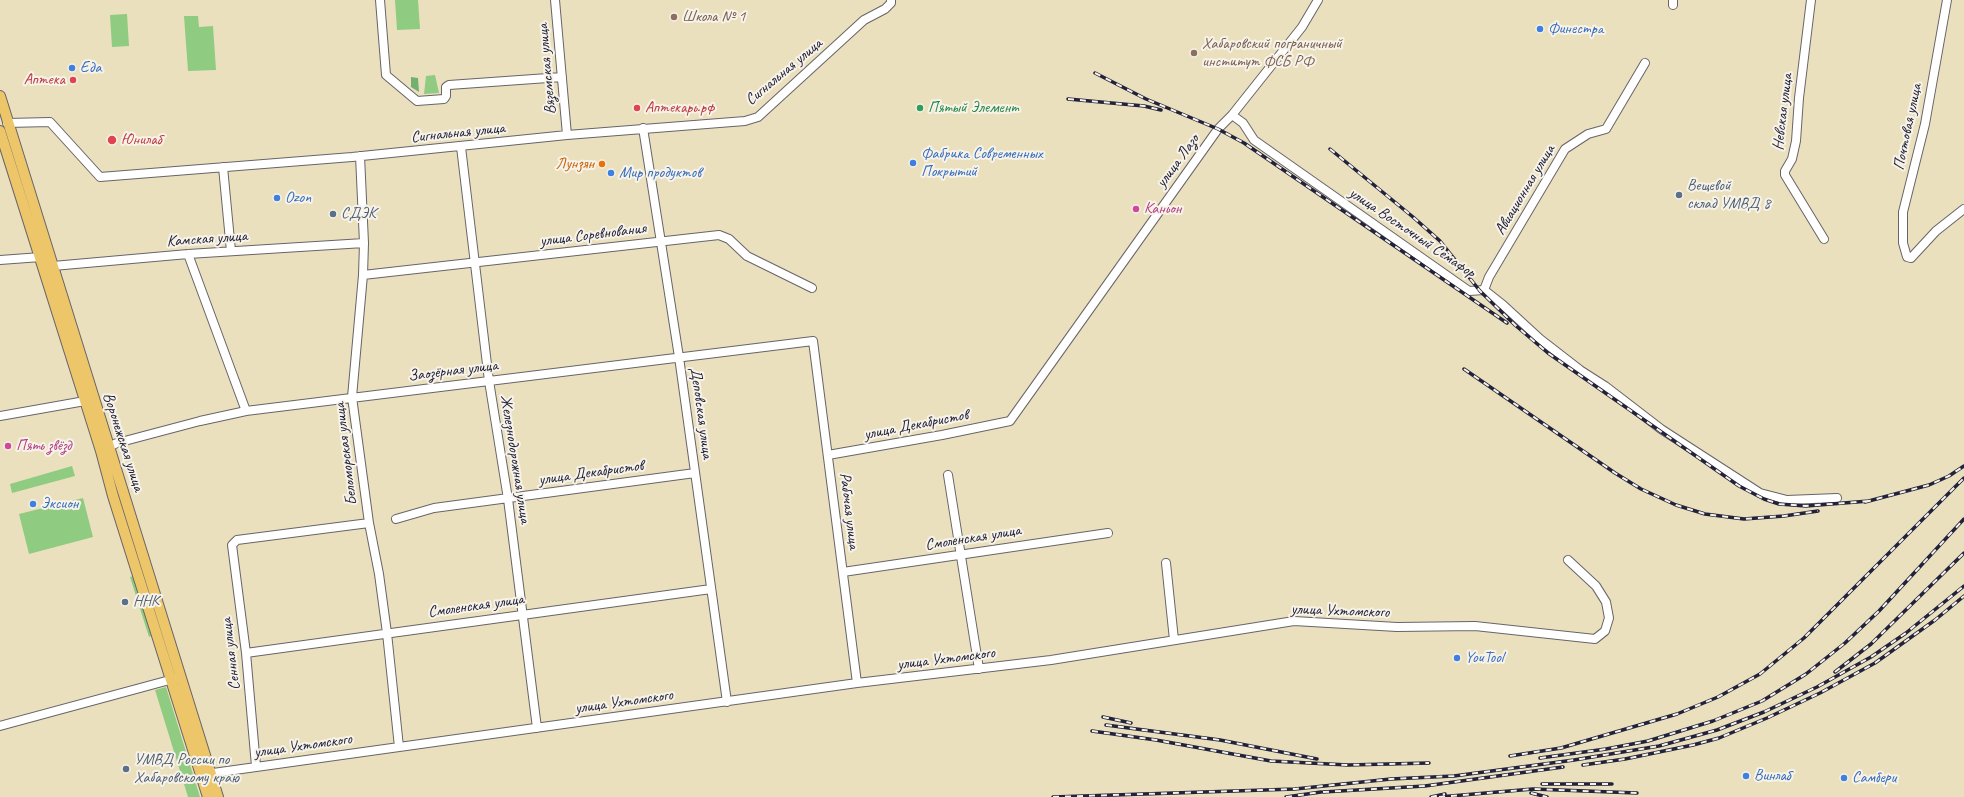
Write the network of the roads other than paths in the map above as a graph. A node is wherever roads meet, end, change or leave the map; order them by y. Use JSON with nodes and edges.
{"nodes":[{"id":1,"x":380,"y":0,"type":"edge"},
{"id":2,"x":555,"y":0,"type":"edge"},
{"id":3,"x":891,"y":0,"type":"edge"},
{"id":4,"x":1318,"y":0,"type":"edge"},
{"id":5,"x":1812,"y":0,"type":"edge"},
{"id":6,"x":1946,"y":0,"type":"edge"},
{"id":7,"x":1646,"y":63,"type":"dead end"},
{"id":8,"x":562,"y":77,"type":"junction"},
{"id":9,"x":0,"y":96,"type":"edge"},
{"id":10,"x":1232,"y":114,"type":"junction"},
{"id":11,"x":7,"y":123,"type":"junction"},
{"id":12,"x":643,"y":128,"type":"junction"},
{"id":13,"x":0,"y":131,"type":"edge"},
{"id":14,"x":567,"y":135,"type":"junction"},
{"id":15,"x":461,"y":147,"type":"junction"},
{"id":16,"x":360,"y":156,"type":"junction"},
{"id":17,"x":223,"y":167,"type":"junction"},
{"id":18,"x":1964,"y":209,"type":"edge"},
{"id":19,"x":1824,"y":239,"type":"dead end"},
{"id":20,"x":660,"y":241,"type":"junction"},
{"id":21,"x":364,"y":243,"type":"junction"},
{"id":22,"x":230,"y":251,"type":"junction"},
{"id":23,"x":188,"y":254,"type":"junction"},
{"id":24,"x":40,"y":257,"type":"junction"},
{"id":25,"x":0,"y":260,"type":"edge"},
{"id":26,"x":475,"y":262,"type":"junction"},
{"id":27,"x":53,"y":266,"type":"junction"},
{"id":28,"x":363,"y":275,"type":"junction"},
{"id":29,"x":812,"y":288,"type":"dead end"},
{"id":30,"x":1484,"y":290,"type":"junction"},
{"id":31,"x":813,"y":341,"type":"joint"},
{"id":32,"x":679,"y":357,"type":"junction"},
{"id":33,"x":489,"y":381,"type":"junction"},
{"id":34,"x":352,"y":397,"type":"junction"},
{"id":35,"x":85,"y":401,"type":"junction"},
{"id":36,"x":246,"y":411,"type":"junction"},
{"id":37,"x":0,"y":416,"type":"edge"},
{"id":38,"x":1010,"y":421,"type":"joint"},
{"id":39,"x":105,"y":448,"type":"junction"},
{"id":40,"x":828,"y":455,"type":"junction"},
{"id":41,"x":695,"y":473,"type":"junction"},
{"id":42,"x":948,"y":475,"type":"dead end"},
{"id":43,"x":1837,"y":498,"type":"dead end"},
{"id":44,"x":508,"y":499,"type":"junction"},
{"id":45,"x":396,"y":519,"type":"dead end"},
{"id":46,"x":368,"y":523,"type":"junction"},
{"id":47,"x":1108,"y":533,"type":"dead end"},
{"id":48,"x":961,"y":555,"type":"junction"},
{"id":49,"x":1568,"y":560,"type":"dead end"},
{"id":50,"x":1166,"y":563,"type":"dead end"},
{"id":51,"x":843,"y":572,"type":"junction"},
{"id":52,"x":711,"y":589,"type":"junction"},
{"id":53,"x":522,"y":614,"type":"junction"},
{"id":54,"x":387,"y":633,"type":"junction"},
{"id":55,"x":1174,"y":640,"type":"junction"},
{"id":56,"x":246,"y":653,"type":"junction"},
{"id":57,"x":979,"y":669,"type":"junction"},
{"id":58,"x":175,"y":678,"type":"junction"},
{"id":59,"x":857,"y":683,"type":"junction"},
{"id":60,"x":727,"y":702,"type":"junction"},
{"id":61,"x":0,"y":726,"type":"edge"},
{"id":62,"x":537,"y":728,"type":"junction"},
{"id":63,"x":399,"y":747,"type":"junction"},
{"id":64,"x":256,"y":766,"type":"junction"},
{"id":65,"x":206,"y":774,"type":"junction"},
{"id":66,"x":208,"y":797,"type":"edge"},
{"id":67,"x":218,"y":797,"type":"edge"}],
"edges":[{"from":1,"to":8,"type":"street"},
{"from":2,"to":8,"type":"street","name":"Вяземская улица"},
{"from":3,"to":12,"type":"street","name":"Сигнальная улица"},
{"from":4,"to":10,"type":"street","name":"улица Лазо"},
{"from":5,"to":19,"type":"street","name":"Невская улица"},
{"from":6,"to":18,"type":"street","name":"Почтовая улица"},
{"from":7,"to":30,"type":"street","name":"Авиационная улица"},
{"from":8,"to":14,"type":"street","name":"Вяземская улица"},
{"from":9,"to":11,"type":"main road","name":"Воронежская улица"},
{"from":10,"to":30,"type":"street","name":"улица Восточный Семафор"},
{"from":10,"to":38,"type":"street","name":"улица Лазо"},
{"from":11,"to":17,"type":"street","name":"Сигнальная улица"},
{"from":11,"to":27,"type":"main road","name":"Воронежская улица"},
{"from":12,"to":14,"type":"street","name":"Сигнальная улица"},
{"from":12,"to":20,"type":"street","name":"Деповская улица"},
{"from":13,"to":24,"type":"main road","name":"Воронежская улица"},
{"from":14,"to":15,"type":"street","name":"Сигнальная улица"},
{"from":15,"to":16,"type":"street","name":"Сигнальная улица"},
{"from":15,"to":26,"type":"street","name":"Железнодорожная улица"},
{"from":16,"to":17,"type":"street","name":"Сигнальная улица"},
{"from":16,"to":21,"type":"street","name":"Беломорская улица"},
{"from":17,"to":22,"type":"street"},
{"from":20,"to":26,"type":"street","name":"улица Соревнования"},
{"from":20,"to":29,"type":"street","name":"улица Соревнования"},
{"from":20,"to":32,"type":"street","name":"Деповская улица"},
{"from":21,"to":22,"type":"street","name":"Камская улица"},
{"from":21,"to":28,"type":"street","name":"Беломорская улица"},
{"from":22,"to":23,"type":"street","name":"Камская улица"},
{"from":23,"to":27,"type":"street","name":"Камская улица"},
{"from":23,"to":36,"type":"street"},
{"from":24,"to":25,"type":"street"},
{"from":24,"to":35,"type":"main road","name":"Воронежская улица"},
{"from":26,"to":28,"type":"street","name":"улица Соревнования"},
{"from":26,"to":33,"type":"street","name":"Железнодорожная улица"},
{"from":27,"to":39,"type":"main road","name":"Воронежская улица"},
{"from":28,"to":34,"type":"street","name":"Беломорская улица"},
{"from":30,"to":43,"type":"street","name":"улица Восточный Семафор"},
{"from":31,"to":32,"type":"street","name":"Заозёрная улица"},
{"from":31,"to":40,"type":"street","name":"Рабочая улица"},
{"from":32,"to":33,"type":"street","name":"Заозёрная улица"},
{"from":32,"to":41,"type":"street","name":"Деповская улица"},
{"from":33,"to":34,"type":"street","name":"Заозёрная улица"},
{"from":33,"to":44,"type":"street","name":"Железнодорожная улица"},
{"from":34,"to":36,"type":"street","name":"Заозёрная улица"},
{"from":34,"to":46,"type":"street","name":"Беломорская улица"},
{"from":35,"to":37,"type":"street"},
{"from":35,"to":39,"type":"main road","name":"Воронежская улица"},
{"from":36,"to":39,"type":"street","name":"Заозёрная улица"},
{"from":38,"to":40,"type":"street","name":"улица Декабристов"},
{"from":39,"to":58,"type":"main road","name":"Воронежская улица"},
{"from":40,"to":51,"type":"street","name":"Рабочая улица"},
{"from":41,"to":44,"type":"street","name":"улица Декабристов"},
{"from":41,"to":52,"type":"street","name":"Деповская улица"},
{"from":42,"to":48,"type":"street"},
{"from":44,"to":45,"type":"street","name":"улица Декабристов"},
{"from":44,"to":53,"type":"street","name":"Железнодорожная улица"},
{"from":46,"to":54,"type":"street","name":"Беломорская улица"},
{"from":46,"to":56,"type":"street","name":"Сенная улица"},
{"from":47,"to":48,"type":"street","name":"Смоленская улица"},
{"from":48,"to":51,"type":"street","name":"Смоленская улица"},
{"from":48,"to":57,"type":"street"},
{"from":49,"to":55,"type":"street","name":"улица Ухтомского"},
{"from":50,"to":55,"type":"street"},
{"from":51,"to":59,"type":"street","name":"Рабочая улица"},
{"from":52,"to":53,"type":"street","name":"Смоленская улица"},
{"from":52,"to":60,"type":"street","name":"Деповская улица"},
{"from":53,"to":54,"type":"street","name":"Смоленская улица"},
{"from":53,"to":62,"type":"street","name":"Железнодорожная улица"},
{"from":54,"to":56,"type":"street","name":"Смоленская улица"},
{"from":54,"to":63,"type":"street","name":"Беломорская улица"},
{"from":55,"to":57,"type":"street","name":"улица Ухтомского"},
{"from":56,"to":64,"type":"street","name":"Сенная улица"},
{"from":57,"to":59,"type":"street","name":"улица Ухтомского"},
{"from":58,"to":61,"type":"street"},
{"from":58,"to":65,"type":"main road","name":"Воронежская улица"},
{"from":59,"to":60,"type":"street","name":"улица Ухтомского"},
{"from":60,"to":62,"type":"street","name":"улица Ухтомского"},
{"from":62,"to":63,"type":"street","name":"улица Ухтомского"},
{"from":63,"to":64,"type":"street","name":"улица Ухтомского"},
{"from":64,"to":65,"type":"street","name":"улица Ухтомского"},
{"from":65,"to":66,"type":"main road","name":"Воронежская улица"},
{"from":65,"to":67,"type":"main road","name":"Воронежская улица"}]}
